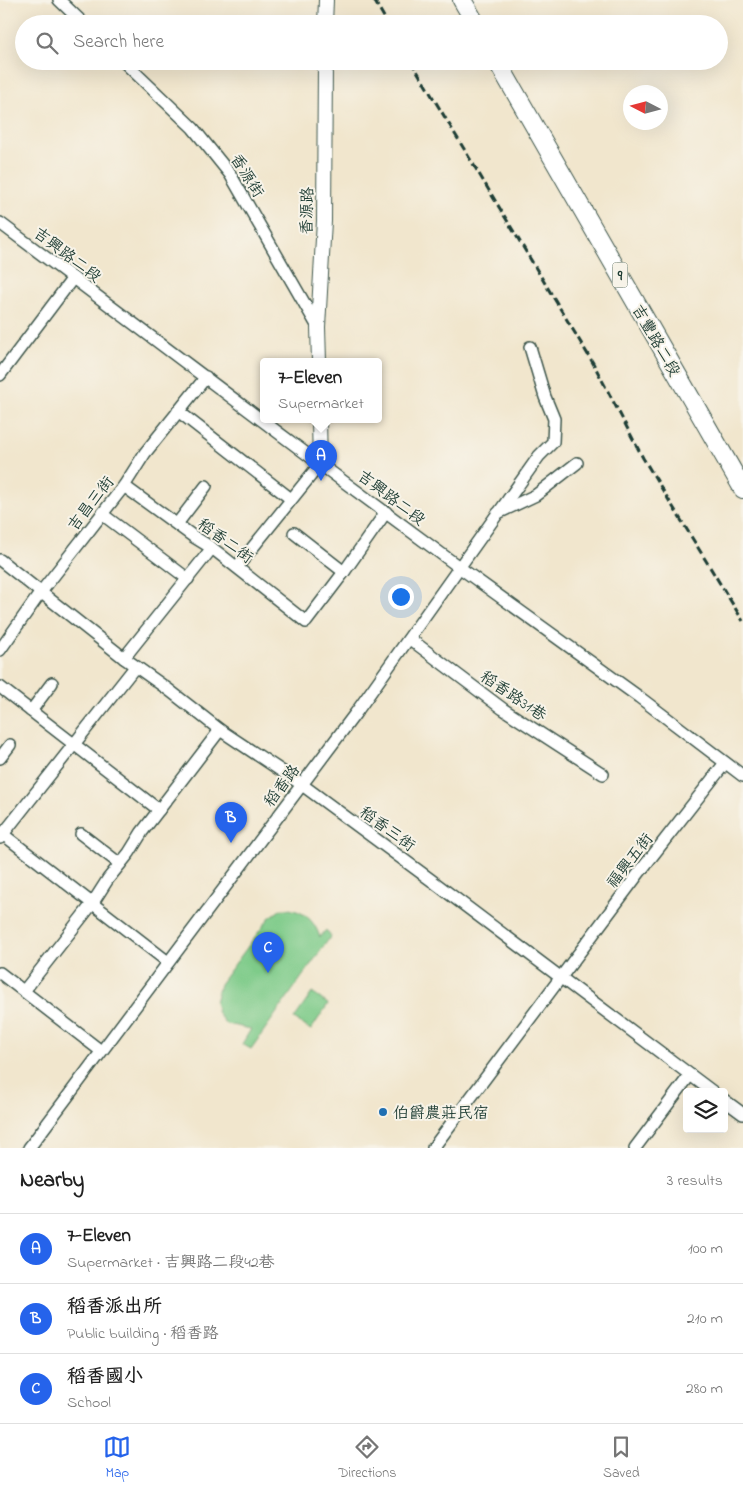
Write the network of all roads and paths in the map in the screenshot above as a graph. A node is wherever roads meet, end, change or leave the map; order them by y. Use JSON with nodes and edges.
{"nodes":[{"id":1,"x":59,"y":0,"type":"edge"},
{"id":2,"x":326,"y":0,"type":"edge"},
{"id":3,"x":462,"y":0,"type":"edge"},
{"id":4,"x":75,"y":15,"type":"edge"},
{"id":5,"x":325,"y":15,"type":"edge"},
{"id":6,"x":471,"y":15,"type":"edge"},
{"id":7,"x":132,"y":70,"type":"edge"},
{"id":8,"x":325,"y":70,"type":"edge"},
{"id":9,"x":502,"y":70,"type":"edge"},
{"id":10,"x":0,"y":223,"type":"edge"},
{"id":11,"x":73,"y":278,"type":"junction"},
{"id":12,"x":318,"y":327,"type":"junction"},
{"id":13,"x":530,"y":347,"type":"dead end"},
{"id":14,"x":319,"y":358,"type":"edge"},
{"id":15,"x":0,"y":375,"type":"edge"},
{"id":16,"x":206,"y":377,"type":"junction"},
{"id":17,"x":178,"y":411,"type":"junction"},
{"id":18,"x":260,"y":418,"type":"edge"},
{"id":19,"x":266,"y":423,"type":"edge"},
{"id":20,"x":319,"y":423,"type":"edge"},
{"id":21,"x":577,"y":463,"type":"dead end"},
{"id":22,"x":320,"y":464,"type":"junction"},
{"id":23,"x":124,"y":486,"type":"junction"},
{"id":24,"x":206,"y":486,"type":"dead end"},
{"id":25,"x":743,"y":489,"type":"edge"},
{"id":26,"x":291,"y":499,"type":"junction"},
{"id":27,"x":386,"y":512,"type":"junction"},
{"id":28,"x":498,"y":513,"type":"junction"},
{"id":29,"x":102,"y":514,"type":"junction"},
{"id":30,"x":177,"y":524,"type":"junction"},
{"id":31,"x":294,"y":533,"type":"dead end"},
{"id":32,"x":212,"y":548,"type":"junction"},
{"id":33,"x":0,"y":560,"type":"edge"},
{"id":34,"x":237,"y":567,"type":"junction"},
{"id":35,"x":459,"y":567,"type":"junction"},
{"id":36,"x":344,"y":572,"type":"junction"},
{"id":37,"x":188,"y":579,"type":"junction"},
{"id":38,"x":41,"y":592,"type":"junction"},
{"id":39,"x":410,"y":639,"type":"junction"},
{"id":40,"x":0,"y":650,"type":"edge"},
{"id":41,"x":124,"y":658,"type":"junction"},
{"id":42,"x":135,"y":667,"type":"junction"},
{"id":43,"x":52,"y":683,"type":"dead end"},
{"id":44,"x":0,"y":687,"type":"edge"},
{"id":45,"x":31,"y":711,"type":"junction"},
{"id":46,"x":220,"y":730,"type":"junction"},
{"id":47,"x":75,"y":744,"type":"junction"},
{"id":48,"x":10,"y":745,"type":"dead end"},
{"id":49,"x":0,"y":758,"type":"edge"},
{"id":50,"x":725,"y":763,"type":"junction"},
{"id":51,"x":604,"y":774,"type":"dead end"},
{"id":52,"x":743,"y":776,"type":"edge"},
{"id":53,"x":301,"y":784,"type":"junction"},
{"id":54,"x":159,"y":810,"type":"junction"},
{"id":55,"x":81,"y":834,"type":"dead end"},
{"id":56,"x":1,"y":835,"type":"edge"},
{"id":57,"x":120,"y":864,"type":"junction"},
{"id":58,"x":92,"y":904,"type":"junction"},
{"id":59,"x":168,"y":962,"type":"junction"},
{"id":60,"x":0,"y":973,"type":"edge"},
{"id":61,"x":560,"y":978,"type":"junction"},
{"id":62,"x":24,"y":991,"type":"junction"},
{"id":63,"x":101,"y":1051,"type":"junction"},
{"id":64,"x":690,"y":1075,"type":"junction"},
{"id":65,"x":708,"y":1088,"type":"edge"},
{"id":66,"x":728,"y":1103,"type":"edge"},
{"id":67,"x":743,"y":1114,"type":"edge"},
{"id":68,"x":28,"y":1148,"type":"edge"},
{"id":69,"x":433,"y":1148,"type":"edge"},
{"id":70,"x":636,"y":1148,"type":"edge"}],
"edges":[{"from":1,"to":4,"type":"street"},
{"from":2,"to":5,"type":"street"},
{"from":3,"to":6,"type":"main road"},
{"from":7,"to":12,"type":"street","name":"香源街"},
{"from":8,"to":12,"type":"street","name":"香源路"},
{"from":9,"to":25,"type":"main road","name":"吉豐路二段","number":"9"},
{"from":10,"to":11,"type":"street","name":"吉興路二段"},
{"from":11,"to":15,"type":"street"},
{"from":11,"to":16,"type":"street","name":"吉興路二段"},
{"from":12,"to":14,"type":"street","name":"香源路"},
{"from":13,"to":28,"type":"street"},
{"from":16,"to":17,"type":"street","name":"吉昌三街"},
{"from":16,"to":18,"type":"street","name":"吉興路二段"},
{"from":17,"to":23,"type":"street","name":"吉昌三街"},
{"from":17,"to":26,"type":"street"},
{"from":19,"to":22,"type":"street","name":"吉興路二段"},
{"from":20,"to":22,"type":"street"},
{"from":21,"to":28,"type":"street","name":"稻香路"},
{"from":22,"to":26,"type":"street"},
{"from":22,"to":27,"type":"street","name":"吉興路二段"},
{"from":23,"to":29,"type":"street","name":"吉昌三街"},
{"from":23,"to":30,"type":"street","name":"稻香二街"},
{"from":24,"to":30,"type":"street"},
{"from":26,"to":34,"type":"street"},
{"from":27,"to":35,"type":"street","name":"吉興路二段"},
{"from":27,"to":36,"type":"street"},
{"from":28,"to":35,"type":"street","name":"稻香路"},
{"from":29,"to":37,"type":"street"},
{"from":29,"to":38,"type":"street","name":"吉昌三街"},
{"from":30,"to":32,"type":"street","name":"稻香二街"},
{"from":31,"to":36,"type":"street"},
{"from":32,"to":34,"type":"street","name":"稻香二街"},
{"from":32,"to":37,"type":"street"},
{"from":33,"to":38,"type":"street","name":"稻香三街"},
{"from":34,"to":36,"type":"street","name":"稻香二街"},
{"from":35,"to":39,"type":"street","name":"稻香路"},
{"from":35,"to":50,"type":"street","name":"吉興路二段"},
{"from":37,"to":41,"type":"street"},
{"from":38,"to":40,"type":"street","name":"吉昌三街"},
{"from":38,"to":41,"type":"street","name":"稻香三街"},
{"from":39,"to":51,"type":"street","name":"稻香路31巷"},
{"from":39,"to":53,"type":"street","name":"稻香路"},
{"from":41,"to":42,"type":"street","name":"稻香三街"},
{"from":42,"to":46,"type":"street","name":"稻香三街"},
{"from":42,"to":47,"type":"street"},
{"from":43,"to":45,"type":"street"},
{"from":44,"to":45,"type":"street"},
{"from":45,"to":47,"type":"street"},
{"from":46,"to":53,"type":"street","name":"稻香三街"},
{"from":46,"to":54,"type":"street"},
{"from":47,"to":54,"type":"street"},
{"from":47,"to":56,"type":"street"},
{"from":48,"to":49,"type":"street"},
{"from":50,"to":52,"type":"street","name":"吉興路二段"},
{"from":50,"to":61,"type":"street","name":"福興五街"},
{"from":53,"to":59,"type":"street","name":"稻香路"},
{"from":53,"to":61,"type":"street","name":"稻香三街"},
{"from":54,"to":57,"type":"street"},
{"from":55,"to":57,"type":"street"},
{"from":56,"to":58,"type":"street"},
{"from":57,"to":58,"type":"street"},
{"from":58,"to":59,"type":"street"},
{"from":58,"to":62,"type":"street"},
{"from":59,"to":63,"type":"street","name":"稻香路"},
{"from":60,"to":62,"type":"street"},
{"from":61,"to":64,"type":"street","name":"稻香三街"},
{"from":61,"to":69,"type":"street","name":"福興五街"},
{"from":62,"to":63,"type":"street"},
{"from":63,"to":68,"type":"street","name":"稻香路"},
{"from":64,"to":65,"type":"street","name":"稻香三街"},
{"from":64,"to":70,"type":"street"},
{"from":66,"to":67,"type":"street"}]}
